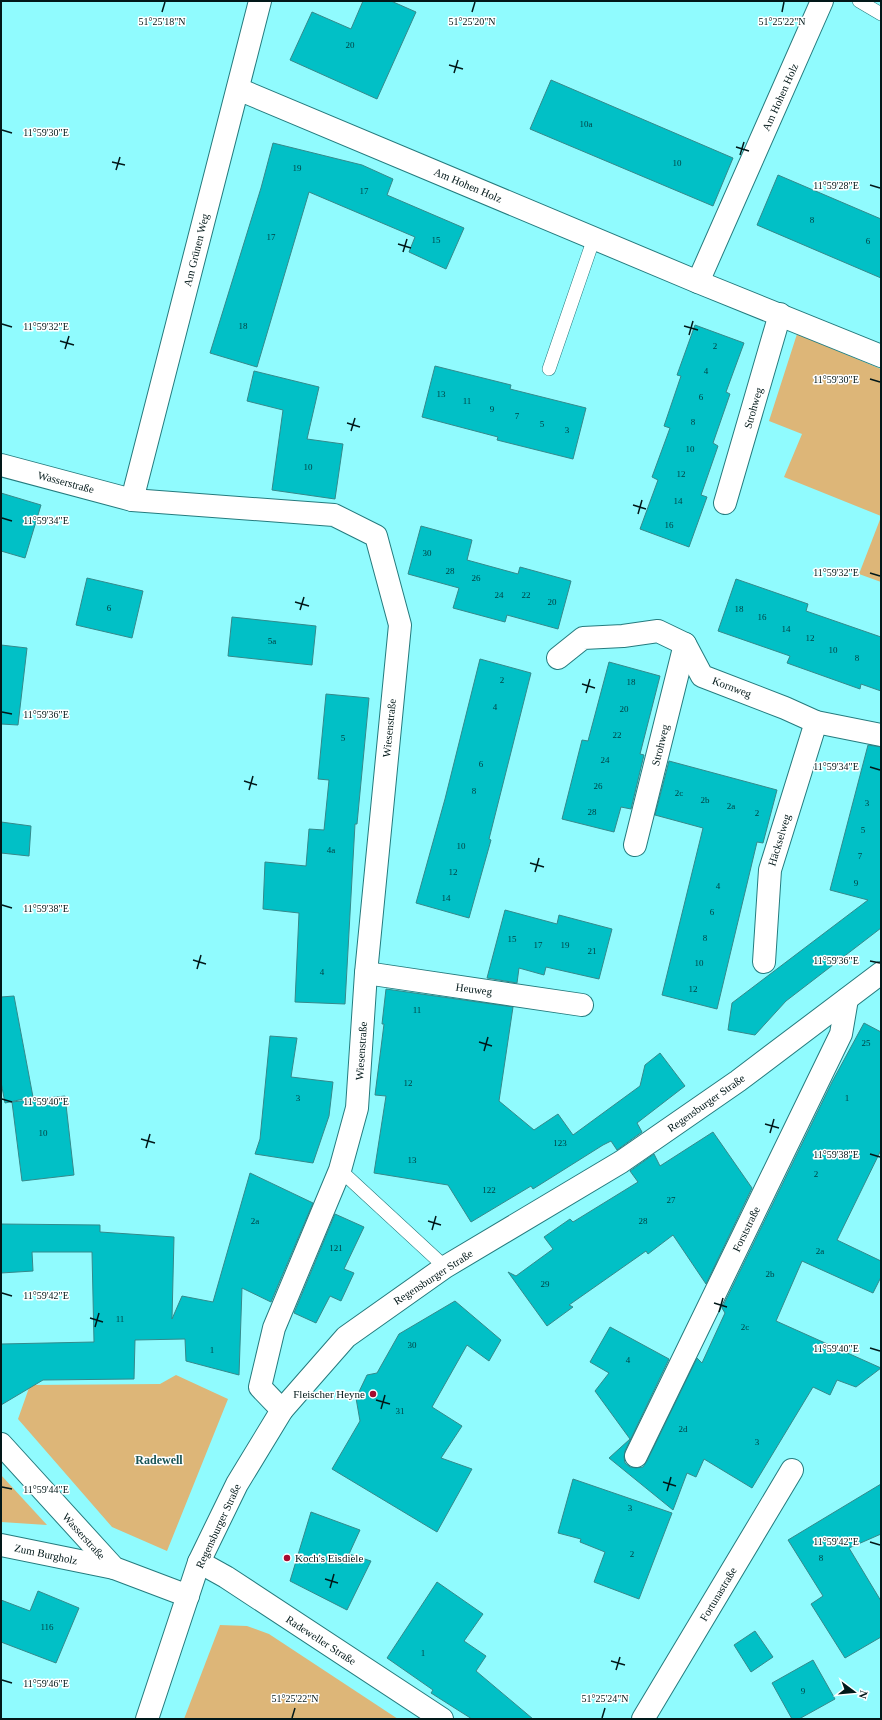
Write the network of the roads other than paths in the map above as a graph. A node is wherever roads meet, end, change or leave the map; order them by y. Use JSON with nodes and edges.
{"nodes":[{"id":1,"x":260,"y":1,"type":"edge"},
{"id":2,"x":822,"y":1,"type":"edge"},
{"id":3,"x":859,"y":1,"type":"edge"},
{"id":4,"x":881,"y":14,"type":"edge"},
{"id":5,"x":238,"y":89,"type":"junction"},
{"id":6,"x":594,"y":238,"type":"junction"},
{"id":7,"x":698,"y":282,"type":"junction"},
{"id":8,"x":780,"y":314,"type":"junction"},
{"id":9,"x":881,"y":356,"type":"edge"},
{"id":10,"x":549,"y":369,"type":"dead end"},
{"id":11,"x":1,"y":465,"type":"edge"},
{"id":12,"x":132,"y":500,"type":"junction"},
{"id":13,"x":725,"y":503,"type":"dead end"},
{"id":14,"x":685,"y":644,"type":"junction"},
{"id":15,"x":558,"y":658,"type":"dead end"},
{"id":16,"x":816,"y":722,"type":"junction"},
{"id":17,"x":881,"y":735,"type":"edge"},
{"id":18,"x":635,"y":845,"type":"dead end"},
{"id":19,"x":764,"y":962,"type":"dead end"},
{"id":20,"x":366,"y":973,"type":"junction"},
{"id":21,"x":881,"y":973,"type":"edge"},
{"id":22,"x":847,"y":1000,"type":"junction"},
{"id":23,"x":582,"y":1005,"type":"dead end"},
{"id":24,"x":340,"y":1170,"type":"junction"},
{"id":25,"x":445,"y":1267,"type":"junction"},
{"id":26,"x":282,"y":1410,"type":"junction"},
{"id":27,"x":1,"y":1444,"type":"edge"},
{"id":28,"x":636,"y":1456,"type":"dead end"},
{"id":29,"x":792,"y":1470,"type":"dead end"},
{"id":30,"x":1,"y":1545,"type":"edge"},
{"id":31,"x":199,"y":1562,"type":"junction"},
{"id":32,"x":114,"y":1568,"type":"junction"},
{"id":33,"x":188,"y":1596,"type":"junction"},
{"id":34,"x":147,"y":1719,"type":"edge"},
{"id":35,"x":442,"y":1719,"type":"edge"},
{"id":36,"x":643,"y":1719,"type":"edge"}],
"edges":[{"from":1,"to":5,"type":"street","name":"Am Grünen Weg"},
{"from":2,"to":7,"type":"street","name":"Am Hohen Holz"},
{"from":3,"to":4,"type":"lane"},
{"from":5,"to":6,"type":"street","name":"Am Hohen Holz"},
{"from":5,"to":12,"type":"street","name":"Am Grünen Weg"},
{"from":6,"to":7,"type":"street","name":"Am Hohen Holz"},
{"from":6,"to":10,"type":"lane"},
{"from":7,"to":8,"type":"street","name":"Am Hohen Holz"},
{"from":8,"to":9,"type":"street","name":"Am Hohen Holz"},
{"from":8,"to":13,"type":"street","name":"Strohweg"},
{"from":11,"to":12,"type":"street","name":"Wasserstraße"},
{"from":12,"to":20,"type":"street","name":"Wiesenstraße"},
{"from":14,"to":15,"type":"street"},
{"from":14,"to":16,"type":"street","name":"Kornweg"},
{"from":14,"to":18,"type":"street","name":"Strohweg"},
{"from":16,"to":17,"type":"street","name":"Kornweg"},
{"from":16,"to":19,"type":"street","name":"Häckselweg"},
{"from":20,"to":23,"type":"street","name":"Heuweg"},
{"from":20,"to":24,"type":"street","name":"Wiesenstraße"},
{"from":21,"to":22,"type":"street","name":"Regensburger Straße"},
{"from":22,"to":25,"type":"street","name":"Regensburger Straße"},
{"from":22,"to":28,"type":"street","name":"Forststraße"},
{"from":24,"to":25,"type":"lane"},
{"from":24,"to":26,"type":"street","name":"Wiesenstraße"},
{"from":25,"to":26,"type":"street","name":"Regensburger Straße"},
{"from":26,"to":31,"type":"street","name":"Regensburger Straße"},
{"from":27,"to":32,"type":"street","name":"Wasserstraße"},
{"from":29,"to":36,"type":"street","name":"Fortunastraße"},
{"from":30,"to":32,"type":"street","name":"Zum Burgholz"},
{"from":31,"to":33,"type":"street","name":"Regensburger Straße"},
{"from":31,"to":35,"type":"street","name":"Radeweller Straße"},
{"from":32,"to":33,"type":"street","name":"Wasserstraße"},
{"from":33,"to":34,"type":"street","name":"Regensburger Straße"}]}
